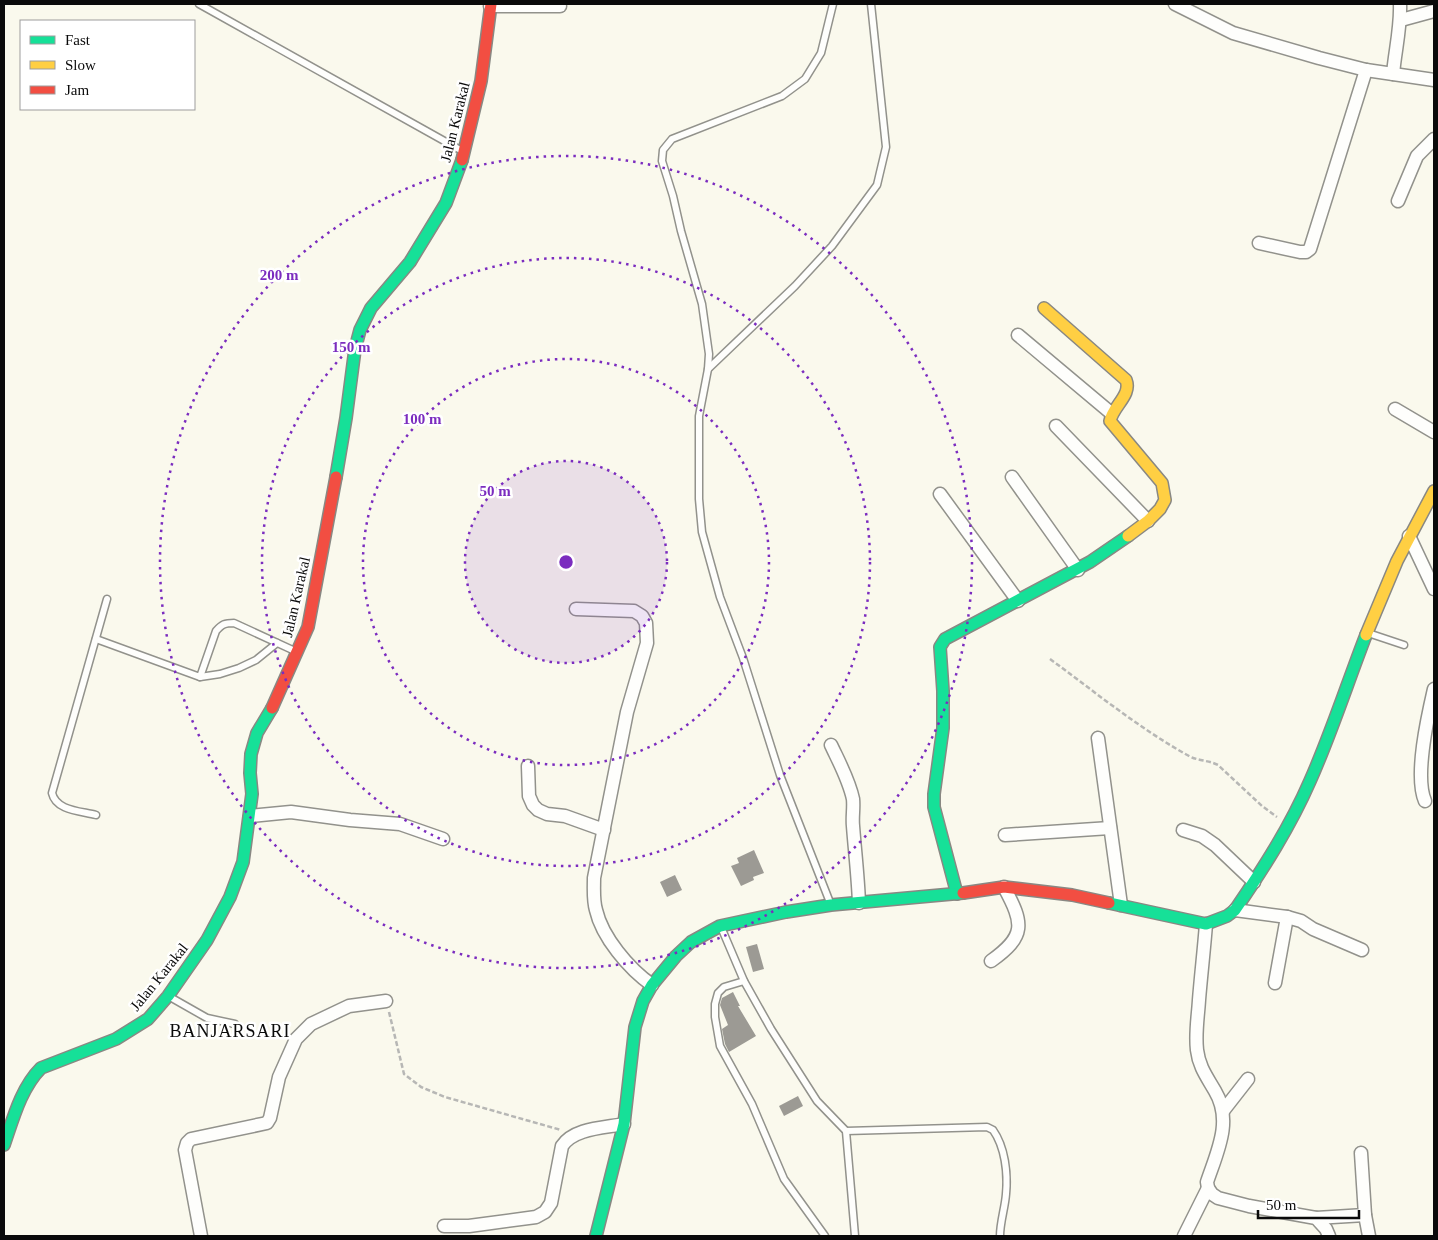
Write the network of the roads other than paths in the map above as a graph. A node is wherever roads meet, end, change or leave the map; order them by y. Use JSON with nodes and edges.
{"nodes":[{"id":1,"x":199,"y":4,"type":"edge"},
{"id":2,"x":833,"y":4,"type":"edge"},
{"id":3,"x":872,"y":4,"type":"edge"},
{"id":4,"x":1175,"y":4,"type":"edge"},
{"id":5,"x":1400,"y":4,"type":"edge"},
{"id":6,"x":490,"y":5,"type":"edge"},
{"id":7,"x":560,"y":6,"type":"dead end"},
{"id":8,"x":1434,"y":11,"type":"edge"},
{"id":9,"x":1401,"y":20,"type":"junction"},
{"id":10,"x":1366,"y":70,"type":"junction"},
{"id":11,"x":1393,"y":74,"type":"junction"},
{"id":12,"x":1434,"y":80,"type":"edge"},
{"id":13,"x":1434,"y":139,"type":"edge"},
{"id":14,"x":465,"y":153,"type":"junction"},
{"id":15,"x":1398,"y":201,"type":"dead end"},
{"id":16,"x":1259,"y":243,"type":"dead end"},
{"id":17,"x":1044,"y":308,"type":"dead end"},
{"id":18,"x":1018,"y":335,"type":"dead end"},
{"id":19,"x":708,"y":369,"type":"junction"},
{"id":20,"x":1395,"y":409,"type":"dead end"},
{"id":21,"x":1111,"y":413,"type":"junction"},
{"id":22,"x":1056,"y":426,"type":"dead end"},
{"id":23,"x":1434,"y":432,"type":"edge"},
{"id":24,"x":1012,"y":477,"type":"dead end"},
{"id":25,"x":1434,"y":491,"type":"edge"},
{"id":26,"x":940,"y":494,"type":"dead end"},
{"id":27,"x":1148,"y":521,"type":"junction"},
{"id":28,"x":1409,"y":536,"type":"junction"},
{"id":29,"x":1078,"y":570,"type":"junction"},
{"id":30,"x":1434,"y":590,"type":"edge"},
{"id":31,"x":107,"y":599,"type":"dead end"},
{"id":32,"x":1018,"y":601,"type":"junction"},
{"id":33,"x":576,"y":609,"type":"dead end"},
{"id":34,"x":1366,"y":633,"type":"junction"},
{"id":35,"x":96,"y":639,"type":"junction"},
{"id":36,"x":277,"y":643,"type":"junction"},
{"id":37,"x":1404,"y":644,"type":"dead end"},
{"id":38,"x":298,"y":652,"type":"junction"},
{"id":39,"x":200,"y":677,"type":"junction"},
{"id":40,"x":1434,"y":689,"type":"edge"},
{"id":41,"x":1098,"y":738,"type":"dead end"},
{"id":42,"x":831,"y":745,"type":"dead end"},
{"id":43,"x":528,"y":766,"type":"dead end"},
{"id":44,"x":1426,"y":801,"type":"dead end"},
{"id":45,"x":96,"y":815,"type":"dead end"},
{"id":46,"x":250,"y":816,"type":"junction"},
{"id":47,"x":1110,"y":828,"type":"junction"},
{"id":48,"x":604,"y":830,"type":"junction"},
{"id":49,"x":1183,"y":830,"type":"dead end"},
{"id":50,"x":1005,"y":835,"type":"dead end"},
{"id":51,"x":443,"y":839,"type":"dead end"},
{"id":52,"x":1254,"y":882,"type":"junction"},
{"id":53,"x":1004,"y":888,"type":"junction"},
{"id":54,"x":957,"y":894,"type":"junction"},
{"id":55,"x":859,"y":903,"type":"junction"},
{"id":56,"x":831,"y":905,"type":"junction"},
{"id":57,"x":1121,"y":905,"type":"junction"},
{"id":58,"x":1235,"y":910,"type":"junction"},
{"id":59,"x":1287,"y":917,"type":"junction"},
{"id":60,"x":1206,"y":924,"type":"junction"},
{"id":61,"x":720,"y":926,"type":"junction"},
{"id":62,"x":1362,"y":950,"type":"dead end"},
{"id":63,"x":991,"y":961,"type":"dead end"},
{"id":64,"x":744,"y":981,"type":"junction"},
{"id":65,"x":1275,"y":983,"type":"dead end"},
{"id":66,"x":652,"y":985,"type":"junction"},
{"id":67,"x":168,"y":996,"type":"junction"},
{"id":68,"x":386,"y":1001,"type":"road end"},
{"id":69,"x":235,"y":1024,"type":"dead end"},
{"id":70,"x":1248,"y":1079,"type":"dead end"},
{"id":71,"x":1223,"y":1111,"type":"junction"},
{"id":72,"x":624,"y":1124,"type":"junction"},
{"id":73,"x":846,"y":1131,"type":"junction"},
{"id":74,"x":4,"y":1145,"type":"edge"},
{"id":75,"x":1361,"y":1153,"type":"dead end"},
{"id":76,"x":1208,"y":1188,"type":"junction"},
{"id":77,"x":1365,"y":1215,"type":"junction"},
{"id":78,"x":1316,"y":1218,"type":"junction"},
{"id":79,"x":444,"y":1226,"type":"dead end"},
{"id":80,"x":201,"y":1236,"type":"edge"},
{"id":81,"x":596,"y":1236,"type":"edge"},
{"id":82,"x":825,"y":1236,"type":"edge"},
{"id":83,"x":855,"y":1236,"type":"edge"},
{"id":84,"x":1000,"y":1236,"type":"edge"},
{"id":85,"x":1184,"y":1236,"type":"edge"},
{"id":86,"x":1329,"y":1236,"type":"edge"},
{"id":87,"x":1369,"y":1236,"type":"edge"}],
"edges":[{"from":1,"to":14,"type":"lane"},
{"from":2,"to":19,"type":"lane"},
{"from":3,"to":19,"type":"lane"},
{"from":4,"to":10,"type":"street"},
{"from":5,"to":9,"type":"street"},
{"from":6,"to":7,"type":"street"},
{"from":6,"to":14,"type":"street","name":"Jalan Karakal"},
{"from":8,"to":9,"type":"street"},
{"from":9,"to":11,"type":"street"},
{"from":10,"to":11,"type":"street"},
{"from":10,"to":16,"type":"street"},
{"from":11,"to":12,"type":"street"},
{"from":13,"to":15,"type":"street"},
{"from":14,"to":38,"type":"street","name":"Jalan Karakal"},
{"from":17,"to":21,"type":"street"},
{"from":18,"to":21,"type":"street"},
{"from":19,"to":56,"type":"lane"},
{"from":20,"to":23,"type":"street"},
{"from":21,"to":27,"type":"street"},
{"from":22,"to":27,"type":"street"},
{"from":24,"to":29,"type":"street"},
{"from":25,"to":28,"type":"street"},
{"from":26,"to":32,"type":"street"},
{"from":27,"to":29,"type":"street"},
{"from":28,"to":30,"type":"street"},
{"from":28,"to":34,"type":"street"},
{"from":29,"to":32,"type":"street"},
{"from":31,"to":35,"type":"lane"},
{"from":32,"to":54,"type":"street"},
{"from":33,"to":48,"type":"street"},
{"from":34,"to":37,"type":"lane"},
{"from":34,"to":52,"type":"street"},
{"from":35,"to":39,"type":"lane"},
{"from":35,"to":45,"type":"lane"},
{"from":36,"to":38,"type":"lane"},
{"from":36,"to":39,"type":"lane"},
{"from":36,"to":39,"type":"lane"},
{"from":38,"to":46,"type":"street","name":"Jalan Karakal"},
{"from":40,"to":44,"type":"street"},
{"from":41,"to":47,"type":"street"},
{"from":42,"to":55,"type":"street"},
{"from":43,"to":48,"type":"street"},
{"from":46,"to":51,"type":"street"},
{"from":46,"to":67,"type":"street","name":"Jalan Karakal"},
{"from":47,"to":50,"type":"street"},
{"from":47,"to":57,"type":"street"},
{"from":48,"to":66,"type":"street"},
{"from":49,"to":52,"type":"street"},
{"from":52,"to":58,"type":"street"},
{"from":53,"to":54,"type":"street"},
{"from":53,"to":57,"type":"street"},
{"from":53,"to":63,"type":"street"},
{"from":54,"to":55,"type":"street"},
{"from":55,"to":56,"type":"street"},
{"from":56,"to":61,"type":"street"},
{"from":57,"to":60,"type":"street"},
{"from":58,"to":59,"type":"street"},
{"from":58,"to":60,"type":"street"},
{"from":59,"to":62,"type":"street"},
{"from":59,"to":65,"type":"street"},
{"from":60,"to":71,"type":"street"},
{"from":61,"to":64,"type":"lane"},
{"from":61,"to":66,"type":"street"},
{"from":64,"to":73,"type":"lane"},
{"from":64,"to":82,"type":"lane"},
{"from":66,"to":72,"type":"street"},
{"from":67,"to":69,"type":"lane"},
{"from":67,"to":74,"type":"street","name":"Jalan Karakal"},
{"from":68,"to":80,"type":"street"},
{"from":70,"to":71,"type":"street"},
{"from":71,"to":76,"type":"street"},
{"from":72,"to":79,"type":"street"},
{"from":72,"to":81,"type":"street"},
{"from":73,"to":83,"type":"lane"},
{"from":73,"to":84,"type":"lane"},
{"from":75,"to":77,"type":"street"},
{"from":76,"to":78,"type":"street"},
{"from":76,"to":85,"type":"street"},
{"from":77,"to":78,"type":"street"},
{"from":77,"to":87,"type":"street"},
{"from":78,"to":86,"type":"street"}]}
